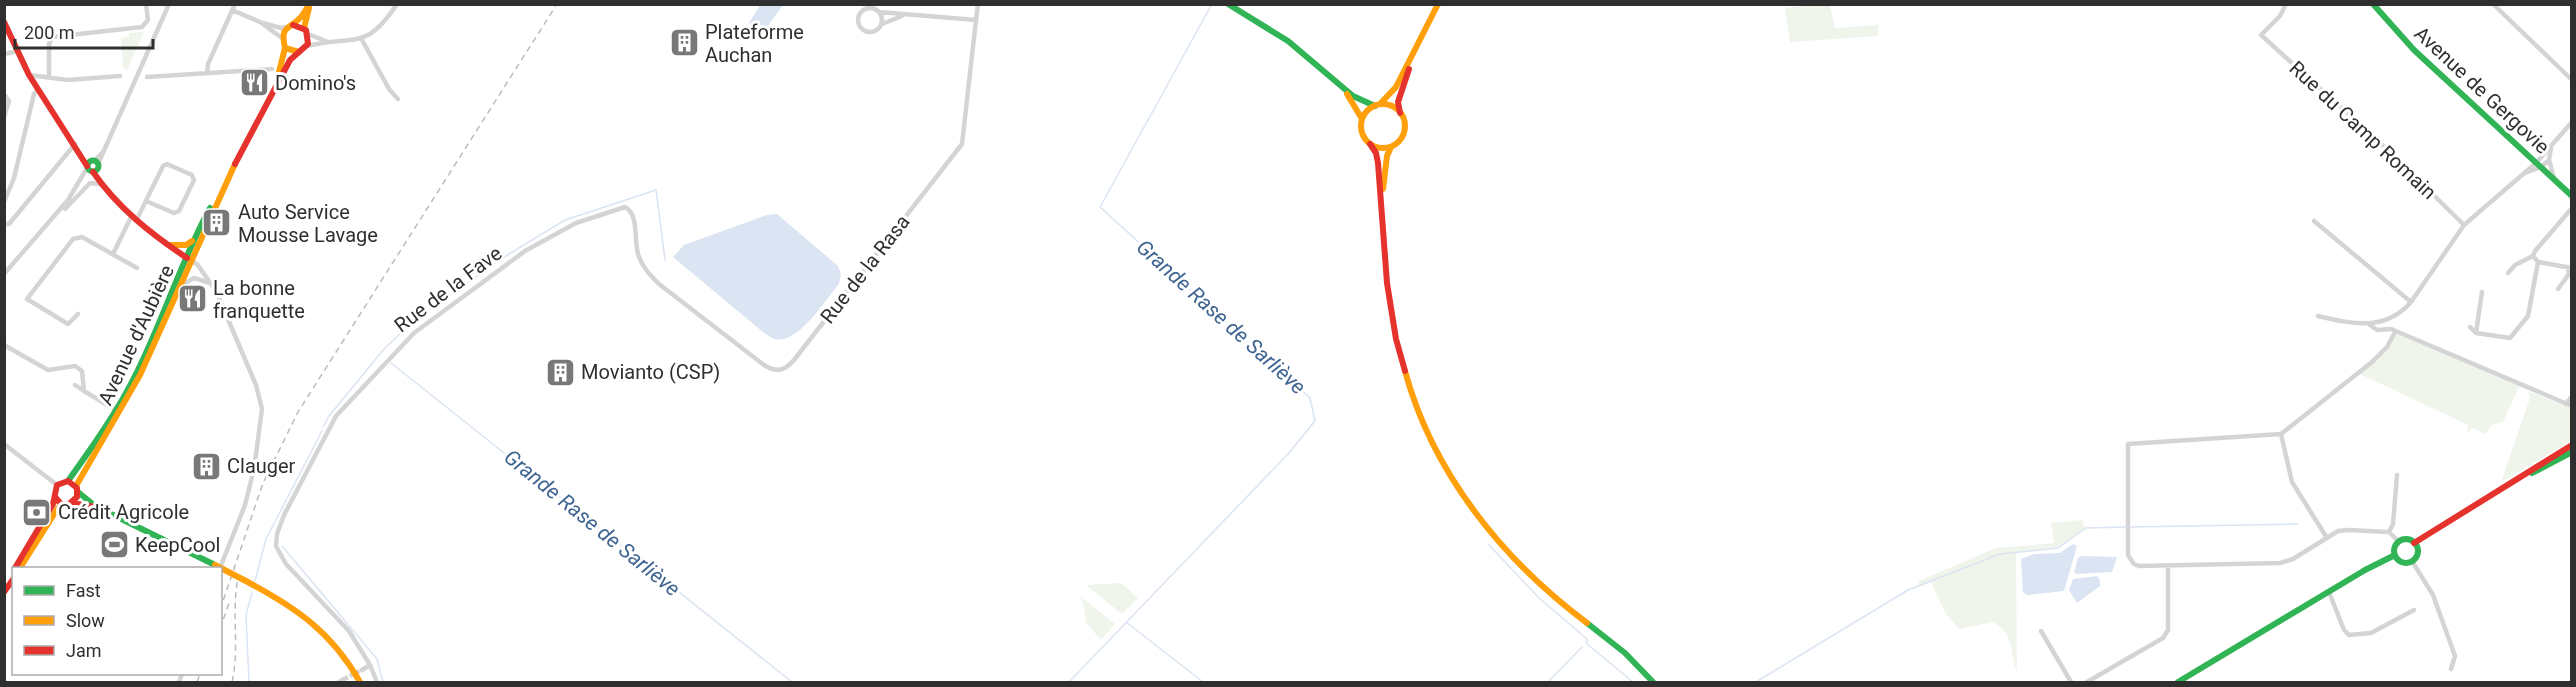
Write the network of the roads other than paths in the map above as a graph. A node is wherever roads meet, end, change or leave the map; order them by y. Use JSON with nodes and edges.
{"nodes":[{"id":1,"x":146,"y":4,"type":"edge"},
{"id":2,"x":169,"y":4,"type":"edge"},
{"id":3,"x":235,"y":4,"type":"edge"},
{"id":4,"x":309,"y":4,"type":"edge"},
{"id":5,"x":397,"y":4,"type":"edge"},
{"id":6,"x":978,"y":4,"type":"edge"},
{"id":7,"x":1228,"y":4,"type":"edge"},
{"id":8,"x":1438,"y":4,"type":"edge"},
{"id":9,"x":2286,"y":4,"type":"edge"},
{"id":10,"x":2373,"y":4,"type":"edge"},
{"id":11,"x":2493,"y":4,"type":"edge"},
{"id":12,"x":232,"y":10,"type":"junction"},
{"id":13,"x":879,"y":12,"type":"junction"},
{"id":14,"x":907,"y":15,"type":"junction"},
{"id":15,"x":976,"y":20,"type":"junction"},
{"id":16,"x":4,"y":22,"type":"edge"},
{"id":17,"x":260,"y":22,"type":"junction"},
{"id":18,"x":882,"y":24,"type":"junction"},
{"id":19,"x":291,"y":26,"type":"junction"},
{"id":20,"x":306,"y":31,"type":"junction"},
{"id":21,"x":282,"y":38,"type":"junction"},
{"id":22,"x":361,"y":38,"type":"junction"},
{"id":23,"x":330,"y":43,"type":"junction"},
{"id":24,"x":307,"y":46,"type":"junction"},
{"id":25,"x":285,"y":48,"type":"junction"},
{"id":26,"x":18,"y":51,"type":"junction"},
{"id":27,"x":299,"y":52,"type":"junction"},
{"id":28,"x":4,"y":54,"type":"edge"},
{"id":29,"x":1414,"y":54,"type":"junction"},
{"id":30,"x":1314,"y":62,"type":"junction"},
{"id":31,"x":272,"y":69,"type":"dead end"},
{"id":32,"x":207,"y":73,"type":"junction"},
{"id":33,"x":29,"y":75,"type":"junction"},
{"id":34,"x":49,"y":76,"type":"junction"},
{"id":35,"x":120,"y":76,"type":"dead end"},
{"id":36,"x":147,"y":77,"type":"dead end"},
{"id":37,"x":2571,"y":80,"type":"edge"},
{"id":38,"x":38,"y":89,"type":"junction"},
{"id":39,"x":273,"y":92,"type":"junction"},
{"id":40,"x":4,"y":94,"type":"edge"},
{"id":41,"x":398,"y":99,"type":"dead end"},
{"id":42,"x":1376,"y":106,"type":"junction"},
{"id":43,"x":1400,"y":113,"type":"junction"},
{"id":44,"x":4,"y":117,"type":"edge"},
{"id":45,"x":1362,"y":119,"type":"junction"},
{"id":46,"x":2571,"y":122,"type":"edge"},
{"id":47,"x":1370,"y":144,"type":"junction"},
{"id":48,"x":76,"y":145,"type":"junction"},
{"id":49,"x":1391,"y":147,"type":"junction"},
{"id":50,"x":2551,"y":148,"type":"junction"},
{"id":51,"x":2549,"y":160,"type":"junction"},
{"id":52,"x":2538,"y":165,"type":"junction"},
{"id":53,"x":92,"y":166,"type":"junction"},
{"id":54,"x":2554,"y":180,"type":"junction"},
{"id":55,"x":103,"y":185,"type":"junction"},
{"id":56,"x":224,"y":185,"type":"junction"},
{"id":57,"x":2571,"y":196,"type":"edge"},
{"id":58,"x":146,"y":201,"type":"junction"},
{"id":59,"x":4,"y":202,"type":"edge"},
{"id":60,"x":2571,"y":208,"type":"edge"},
{"id":61,"x":65,"y":209,"type":"dead end"},
{"id":62,"x":134,"y":217,"type":"junction"},
{"id":63,"x":1383,"y":217,"type":"junction"},
{"id":64,"x":2314,"y":221,"type":"dead end"},
{"id":65,"x":4,"y":224,"type":"edge"},
{"id":66,"x":2464,"y":225,"type":"junction"},
{"id":67,"x":193,"y":240,"type":"junction"},
{"id":68,"x":170,"y":245,"type":"junction"},
{"id":69,"x":113,"y":254,"type":"junction"},
{"id":70,"x":2533,"y":256,"type":"junction"},
{"id":71,"x":188,"y":259,"type":"junction"},
{"id":72,"x":2538,"y":262,"type":"junction"},
{"id":73,"x":137,"y":268,"type":"dead end"},
{"id":74,"x":2570,"y":268,"type":"edge"},
{"id":75,"x":2508,"y":273,"type":"dead end"},
{"id":76,"x":4,"y":274,"type":"edge"},
{"id":77,"x":210,"y":283,"type":"junction"},
{"id":78,"x":659,"y":284,"type":"joint"},
{"id":79,"x":178,"y":289,"type":"junction"},
{"id":80,"x":2558,"y":289,"type":"dead end"},
{"id":81,"x":2482,"y":292,"type":"dead end"},
{"id":82,"x":2411,"y":302,"type":"junction"},
{"id":83,"x":78,"y":314,"type":"dead end"},
{"id":84,"x":2318,"y":316,"type":"dead end"},
{"id":85,"x":2370,"y":325,"type":"junction"},
{"id":86,"x":2470,"y":327,"type":"dead end"},
{"id":87,"x":2395,"y":332,"type":"junction"},
{"id":88,"x":2476,"y":333,"type":"junction"},
{"id":89,"x":4,"y":345,"type":"edge"},
{"id":90,"x":75,"y":385,"type":"dead end"},
{"id":91,"x":84,"y":391,"type":"junction"},
{"id":92,"x":2571,"y":396,"type":"edge"},
{"id":93,"x":2569,"y":405,"type":"edge"},
{"id":94,"x":117,"y":412,"type":"junction"},
{"id":95,"x":2281,"y":434,"type":"junction"},
{"id":96,"x":4,"y":444,"type":"edge"},
{"id":97,"x":2571,"y":445,"type":"edge"},
{"id":98,"x":2571,"y":452,"type":"edge"},
{"id":99,"x":2397,"y":476,"type":"dead end"},
{"id":100,"x":68,"y":481,"type":"junction"},
{"id":101,"x":57,"y":484,"type":"junction"},
{"id":102,"x":77,"y":489,"type":"junction"},
{"id":103,"x":55,"y":497,"type":"junction"},
{"id":104,"x":72,"y":503,"type":"junction"},
{"id":105,"x":64,"y":504,"type":"junction"},
{"id":106,"x":2474,"y":505,"type":"junction"},
{"id":107,"x":102,"y":508,"type":"junction"},
{"id":108,"x":2389,"y":532,"type":"junction"},
{"id":109,"x":2327,"y":538,"type":"junction"},
{"id":110,"x":2399,"y":542,"type":"junction"},
{"id":111,"x":2414,"y":543,"type":"junction"},
{"id":112,"x":2395,"y":555,"type":"junction"},
{"id":113,"x":2412,"y":561,"type":"junction"},
{"id":114,"x":2168,"y":566,"type":"junction"},
{"id":115,"x":17,"y":567,"type":"edge"},
{"id":116,"x":17,"y":567,"type":"edge"},
{"id":117,"x":218,"y":567,"type":"edge"},
{"id":118,"x":222,"y":569,"type":"edge"},
{"id":119,"x":2329,"y":592,"type":"junction"},
{"id":120,"x":2414,"y":610,"type":"dead end"},
{"id":121,"x":2040,"y":631,"type":"dead end"},
{"id":122,"x":370,"y":665,"type":"junction"},
{"id":123,"x":2451,"y":669,"type":"dead end"},
{"id":124,"x":362,"y":670,"type":"tunnel mouth"},
{"id":125,"x":360,"y":682,"type":"edge"},
{"id":126,"x":377,"y":682,"type":"edge"},
{"id":127,"x":1653,"y":682,"type":"edge"},
{"id":128,"x":2071,"y":682,"type":"edge"},
{"id":129,"x":2087,"y":682,"type":"edge"},
{"id":130,"x":2178,"y":682,"type":"edge"}],
"edges":[{"from":1,"to":34,"type":"street"},
{"from":2,"to":53,"type":"street"},
{"from":3,"to":12,"type":"street"},
{"from":4,"to":19,"type":"main road"},
{"from":4,"to":20,"type":"main road"},
{"from":5,"to":22,"type":"street"},
{"from":6,"to":15,"type":"street"},
{"from":7,"to":30,"type":"main road"},
{"from":8,"to":29,"type":"main road"},
{"from":9,"to":66,"type":"street","name":"Rue du Camp Romain"},
{"from":10,"to":52,"type":"main road","name":"Avenue de Gergovie"},
{"from":11,"to":37,"type":"street"},
{"from":12,"to":17,"type":"street"},
{"from":12,"to":32,"type":"street"},
{"from":13,"to":14,"type":"street"},
{"from":13,"to":18,"type":"street"},
{"from":13,"to":18,"type":"street"},
{"from":14,"to":15,"type":"street"},
{"from":14,"to":18,"type":"street"},
{"from":15,"to":78,"type":"street","name":"Rue de la Rasa"},
{"from":16,"to":26,"type":"main road"},
{"from":17,"to":19,"type":"street"},
{"from":17,"to":21,"type":"street"},
{"from":19,"to":20,"type":"main road"},
{"from":19,"to":21,"type":"main road"},
{"from":20,"to":23,"type":"street"},
{"from":20,"to":24,"type":"main road"},
{"from":21,"to":25,"type":"main road"},
{"from":22,"to":23,"type":"street"},
{"from":22,"to":41,"type":"street"},
{"from":23,"to":24,"type":"street"},
{"from":24,"to":27,"type":"main road"},
{"from":25,"to":27,"type":"main road"},
{"from":25,"to":39,"type":"main road"},
{"from":26,"to":28,"type":"street"},
{"from":26,"to":33,"type":"main road"},
{"from":27,"to":39,"type":"main road"},
{"from":29,"to":42,"type":"main road"},
{"from":29,"to":43,"type":"main road"},
{"from":30,"to":42,"type":"main road"},
{"from":30,"to":45,"type":"main road"},
{"from":31,"to":32,"type":"street"},
{"from":32,"to":36,"type":"street"},
{"from":33,"to":34,"type":"street"},
{"from":33,"to":38,"type":"main road"},
{"from":34,"to":35,"type":"street"},
{"from":38,"to":48,"type":"main road"},
{"from":38,"to":59,"type":"street"},
{"from":39,"to":56,"type":"main road"},
{"from":40,"to":44,"type":"street"},
{"from":42,"to":43,"type":"main road"},
{"from":42,"to":45,"type":"main road"},
{"from":43,"to":49,"type":"main road"},
{"from":45,"to":47,"type":"main road"},
{"from":46,"to":50,"type":"street"},
{"from":47,"to":49,"type":"main road"},
{"from":47,"to":63,"type":"main road"},
{"from":48,"to":53,"type":"main road"},
{"from":48,"to":65,"type":"street"},
{"from":49,"to":63,"type":"main road"},
{"from":50,"to":51,"type":"street"},
{"from":50,"to":52,"type":"street"},
{"from":51,"to":52,"type":"street"},
{"from":51,"to":54,"type":"street"},
{"from":52,"to":54,"type":"main road","name":"Avenue de Gergovie"},
{"from":52,"to":66,"type":"street"},
{"from":53,"to":55,"type":"main road"},
{"from":53,"to":76,"type":"street"},
{"from":54,"to":57,"type":"main road","name":"Avenue de Gergovie"},
{"from":55,"to":61,"type":"street"},
{"from":55,"to":62,"type":"main road"},
{"from":56,"to":67,"type":"main road"},
{"from":56,"to":71,"type":"main road"},
{"from":58,"to":58,"type":"street"},
{"from":58,"to":62,"type":"street"},
{"from":60,"to":70,"type":"street"},
{"from":62,"to":68,"type":"main road"},
{"from":62,"to":69,"type":"street"},
{"from":63,"to":127,"type":"main road"},
{"from":64,"to":82,"type":"street"},
{"from":66,"to":82,"type":"street"},
{"from":67,"to":68,"type":"main road"},
{"from":67,"to":71,"type":"main road"},
{"from":68,"to":71,"type":"main road"},
{"from":69,"to":73,"type":"street"},
{"from":69,"to":83,"type":"street"},
{"from":70,"to":72,"type":"street"},
{"from":70,"to":75,"type":"street"},
{"from":71,"to":77,"type":"street"},
{"from":71,"to":79,"type":"main road","name":"Avenue d'Aubière"},
{"from":71,"to":94,"type":"main road","name":"Avenue d'Aubière"},
{"from":72,"to":74,"type":"street"},
{"from":72,"to":88,"type":"street"},
{"from":74,"to":80,"type":"street"},
{"from":77,"to":79,"type":"street"},
{"from":77,"to":117,"type":"street"},
{"from":78,"to":122,"type":"street","name":"Rue de la Fave"},
{"from":79,"to":94,"type":"main road","name":"Avenue d'Aubière"},
{"from":81,"to":88,"type":"street"},
{"from":82,"to":85,"type":"street"},
{"from":84,"to":85,"type":"street"},
{"from":85,"to":87,"type":"street"},
{"from":86,"to":88,"type":"street"},
{"from":87,"to":93,"type":"street"},
{"from":87,"to":95,"type":"street"},
{"from":89,"to":91,"type":"street"},
{"from":90,"to":91,"type":"street"},
{"from":91,"to":94,"type":"street"},
{"from":92,"to":93,"type":"street"},
{"from":94,"to":100,"type":"main road","name":"Avenue d'Aubière"},
{"from":94,"to":102,"type":"main road","name":"Avenue d'Aubière"},
{"from":95,"to":109,"type":"street"},
{"from":95,"to":114,"type":"street"},
{"from":96,"to":101,"type":"street"},
{"from":97,"to":106,"type":"main road"},
{"from":98,"to":106,"type":"main road"},
{"from":99,"to":108,"type":"street"},
{"from":100,"to":101,"type":"main road"},
{"from":100,"to":102,"type":"main road"},
{"from":101,"to":103,"type":"main road"},
{"from":102,"to":104,"type":"main road"},
{"from":102,"to":107,"type":"main road"},
{"from":103,"to":105,"type":"main road"},
{"from":103,"to":115,"type":"main road"},
{"from":104,"to":105,"type":"main road"},
{"from":104,"to":107,"type":"main road"},
{"from":105,"to":116,"type":"main road"},
{"from":106,"to":111,"type":"main road"},
{"from":107,"to":117,"type":"main road"},
{"from":108,"to":109,"type":"street"},
{"from":108,"to":110,"type":"street"},
{"from":109,"to":114,"type":"street"},
{"from":110,"to":111,"type":"main road"},
{"from":110,"to":112,"type":"main road"},
{"from":111,"to":113,"type":"main road"},
{"from":112,"to":113,"type":"main road"},
{"from":112,"to":119,"type":"main road"},
{"from":113,"to":123,"type":"street"},
{"from":114,"to":129,"type":"street"},
{"from":118,"to":125,"type":"main road","bridge":true},
{"from":119,"to":120,"type":"street"},
{"from":119,"to":130,"type":"main road"},
{"from":121,"to":128,"type":"street"},
{"from":122,"to":124,"type":"street"},
{"from":122,"to":126,"type":"street","name":"Rue de la Fave"}]}
